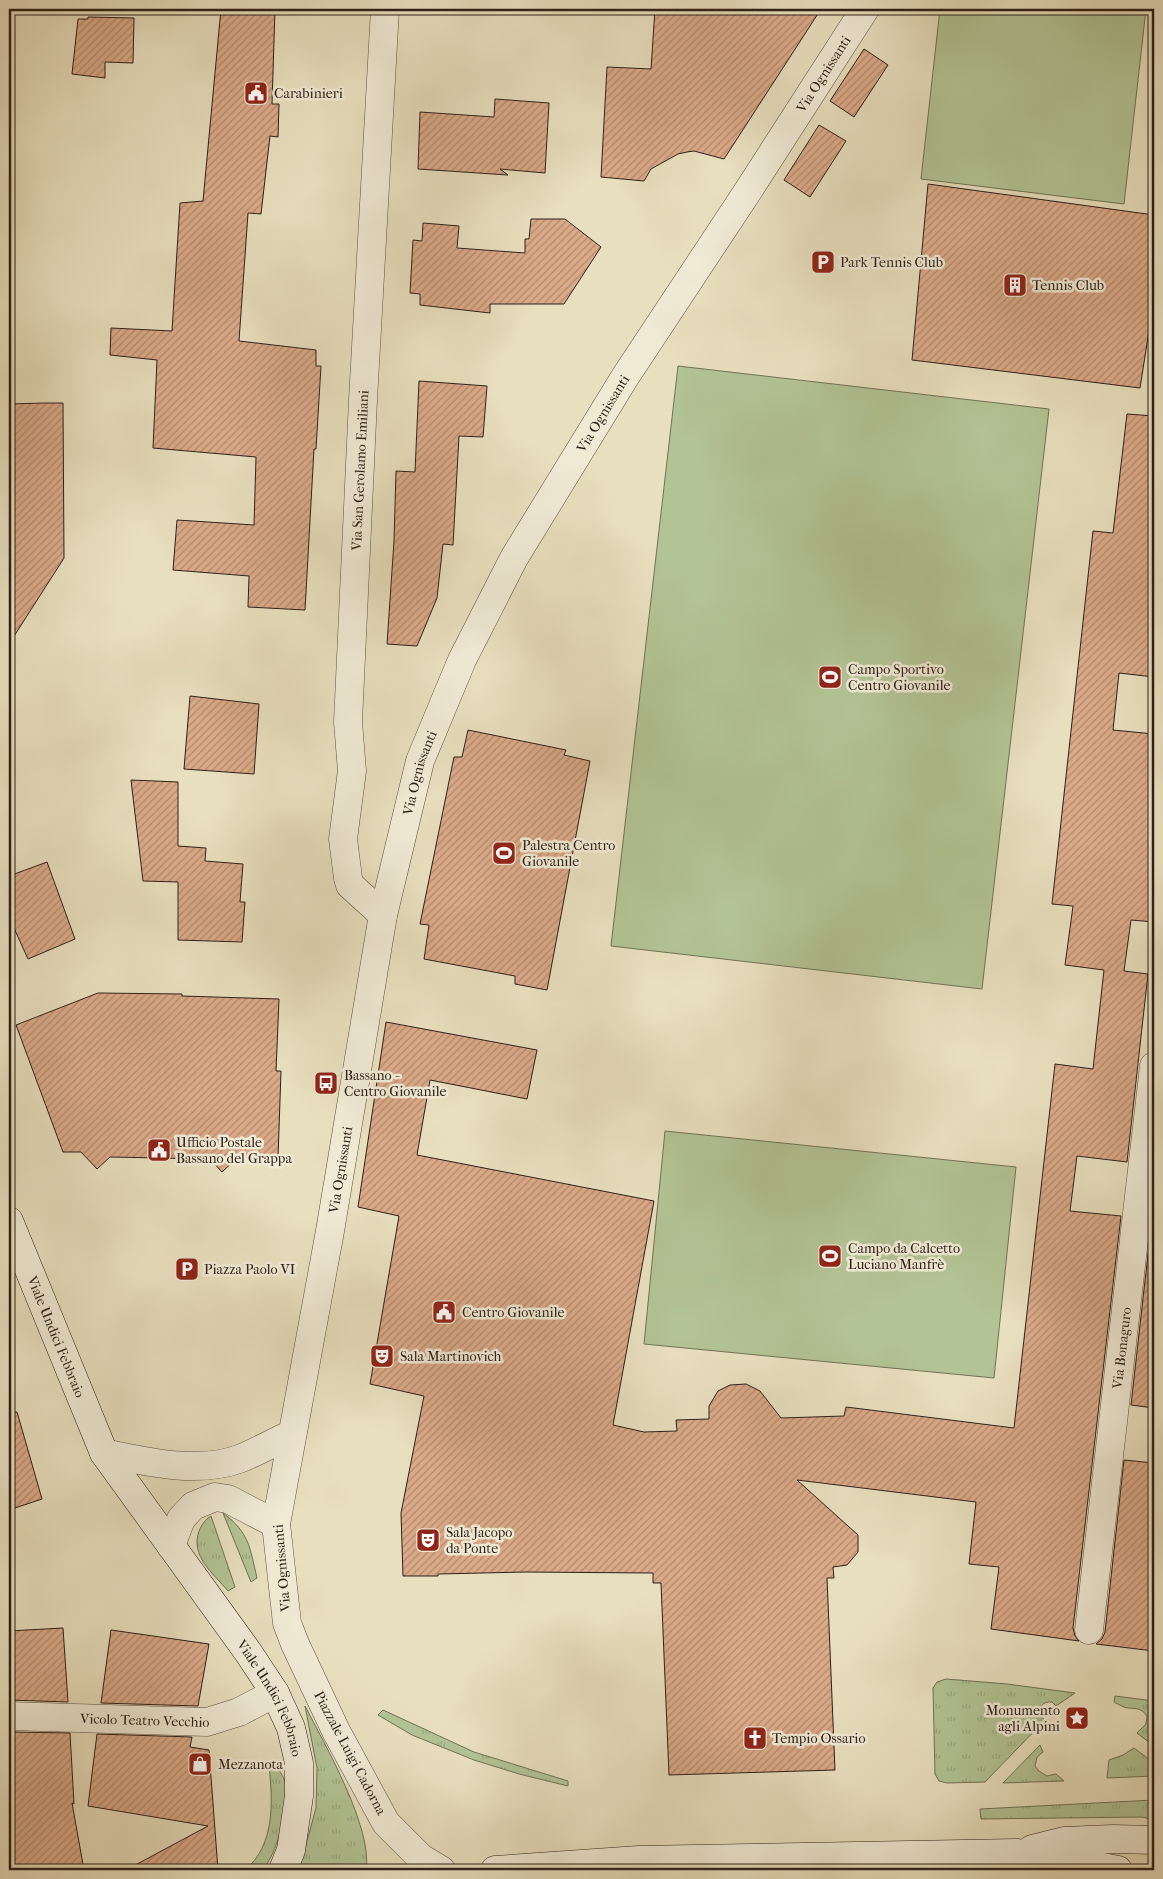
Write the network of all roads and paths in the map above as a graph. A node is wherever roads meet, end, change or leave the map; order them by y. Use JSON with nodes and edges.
{"nodes":[{"id":1,"x":385,"y":9,"type":"edge"},
{"id":2,"x":865,"y":9,"type":"edge"},
{"id":3,"x":383,"y":914,"type":"junction"},
{"id":4,"x":1154,"y":1066,"type":"edge"},
{"id":5,"x":9,"y":1221,"type":"edge"},
{"id":6,"x":292,"y":1434,"type":"junction"},
{"id":7,"x":104,"y":1453,"type":"junction"},
{"id":8,"x":276,"y":1524,"type":"junction"},
{"id":9,"x":171,"y":1546,"type":"junction"},
{"id":10,"x":1088,"y":1630,"type":"dead end"},
{"id":11,"x":295,"y":1644,"type":"joint"},
{"id":12,"x":275,"y":1693,"type":"junction"},
{"id":13,"x":9,"y":1716,"type":"edge"},
{"id":14,"x":1154,"y":1840,"type":"edge"},
{"id":15,"x":1016,"y":1853,"type":"junction"},
{"id":16,"x":934,"y":1862,"type":"edge"},
{"id":17,"x":757,"y":1864,"type":"edge"},
{"id":18,"x":283,"y":1870,"type":"edge"},
{"id":19,"x":442,"y":1870,"type":"edge"},
{"id":20,"x":495,"y":1870,"type":"edge"},
{"id":21,"x":1118,"y":1870,"type":"edge"}],
"edges":[{"from":1,"to":3,"type":"street","name":"Via San Gerolamo Emiliani"},
{"from":2,"to":3,"type":"street","name":"Via Ognissanti"},
{"from":3,"to":6,"type":"street","name":"Via Ognissanti"},
{"from":4,"to":10,"type":"street","name":"Via Bonaguro"},
{"from":5,"to":7,"type":"street","name":"Viale Undici Febbraio"},
{"from":6,"to":7,"type":"street"},
{"from":6,"to":8,"type":"street","name":"Via Ognissanti"},
{"from":7,"to":9,"type":"street","name":"Viale Undici Febbraio"},
{"from":8,"to":9,"type":"street"},
{"from":8,"to":11,"type":"street","name":"Via Ognissanti"},
{"from":9,"to":12,"type":"street","name":"Viale Undici Febbraio"},
{"from":11,"to":19,"type":"street","name":"Piazzale Luigi Cadorna"},
{"from":12,"to":13,"type":"street","name":"Vicolo Teatro Vecchio"},
{"from":12,"to":18,"type":"street","name":"Viale Undici Febbraio"},
{"from":14,"to":15,"type":"street"},
{"from":15,"to":16,"type":"street"},
{"from":15,"to":21,"type":"street"},
{"from":16,"to":17,"type":"street"},
{"from":17,"to":20,"type":"street"}]}
